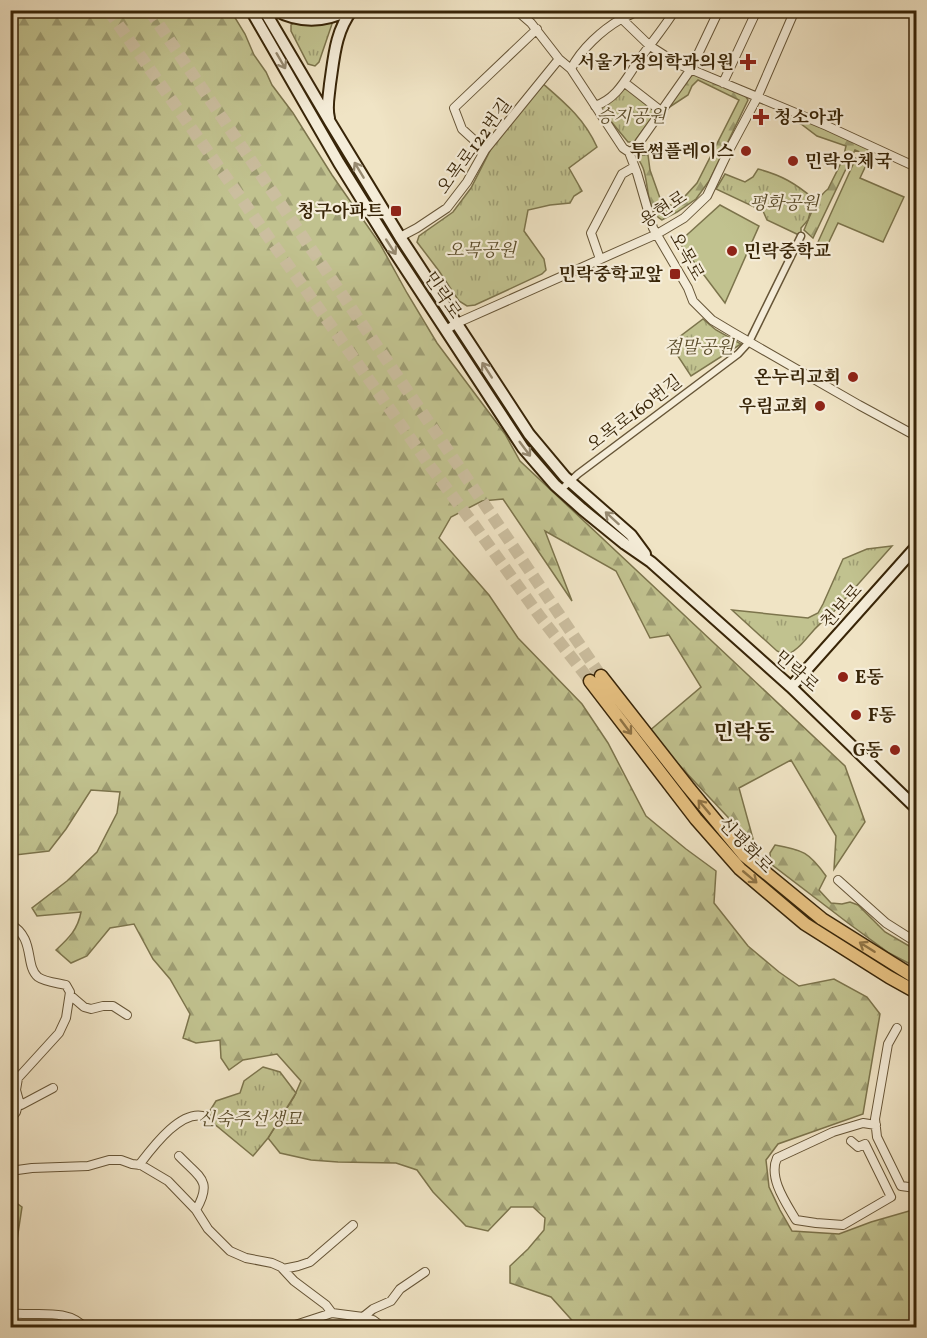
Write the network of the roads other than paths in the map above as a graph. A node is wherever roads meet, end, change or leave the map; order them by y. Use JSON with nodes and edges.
{"nodes":[{"id":1,"x":251,"y":10,"type":"edge"},
{"id":2,"x":264,"y":10,"type":"edge"},
{"id":3,"x":275,"y":10,"type":"edge"},
{"id":4,"x":350,"y":10,"type":"edge"},
{"id":5,"x":516,"y":10,"type":"edge"},
{"id":6,"x":638,"y":10,"type":"edge"},
{"id":7,"x":675,"y":10,"type":"edge"},
{"id":8,"x":719,"y":10,"type":"edge"},
{"id":9,"x":758,"y":10,"type":"edge"},
{"id":10,"x":795,"y":10,"type":"edge"},
{"id":11,"x":622,"y":19,"type":"junction"},
{"id":12,"x":537,"y":29,"type":"junction"},
{"id":13,"x":651,"y":46,"type":"junction"},
{"id":14,"x":559,"y":59,"type":"junction"},
{"id":15,"x":571,"y":69,"type":"junction"},
{"id":16,"x":692,"y":69,"type":"junction"},
{"id":17,"x":332,"y":76,"type":"junction"},
{"id":18,"x":625,"y":83,"type":"junction"},
{"id":19,"x":723,"y":83,"type":"junction"},
{"id":20,"x":312,"y":92,"type":"junction"},
{"id":21,"x":757,"y":98,"type":"junction"},
{"id":22,"x":595,"y":106,"type":"junction"},
{"id":23,"x":662,"y":111,"type":"junction"},
{"id":24,"x":330,"y":122,"type":"junction"},
{"id":25,"x":485,"y":150,"type":"junction"},
{"id":26,"x":629,"y":152,"type":"junction"},
{"id":27,"x":634,"y":167,"type":"junction"},
{"id":28,"x":916,"y":167,"type":"edge"},
{"id":29,"x":657,"y":234,"type":"junction"},
{"id":30,"x":801,"y":236,"type":"dead end"},
{"id":31,"x":400,"y":237,"type":"junction"},
{"id":32,"x":600,"y":259,"type":"junction"},
{"id":33,"x":456,"y":323,"type":"junction"},
{"id":34,"x":446,"y":330,"type":"junction"},
{"id":35,"x":749,"y":342,"type":"junction"},
{"id":36,"x":916,"y":436,"type":"edge"},
{"id":37,"x":566,"y":486,"type":"dead end"},
{"id":38,"x":916,"y":547,"type":"edge"},
{"id":39,"x":651,"y":562,"type":"junction"},
{"id":40,"x":791,"y":687,"type":"junction"},
{"id":41,"x":916,"y":808,"type":"edge"},
{"id":42,"x":841,"y":882,"type":"dead end"},
{"id":43,"x":10,"y":924,"type":"edge"},
{"id":44,"x":916,"y":942,"type":"edge"},
{"id":45,"x":916,"y":978,"type":"edge"},
{"id":46,"x":916,"y":992,"type":"edge"},
{"id":47,"x":70,"y":995,"type":"junction"},
{"id":48,"x":127,"y":1015,"type":"dead end"},
{"id":49,"x":897,"y":1028,"type":"dead end"},
{"id":50,"x":53,"y":1088,"type":"dead end"},
{"id":51,"x":18,"y":1105,"type":"junction"},
{"id":52,"x":206,"y":1117,"type":"dead end"},
{"id":53,"x":10,"y":1120,"type":"edge"},
{"id":54,"x":876,"y":1125,"type":"junction"},
{"id":55,"x":851,"y":1141,"type":"dead end"},
{"id":56,"x":179,"y":1156,"type":"dead end"},
{"id":57,"x":139,"y":1165,"type":"junction"},
{"id":58,"x":10,"y":1171,"type":"edge"},
{"id":59,"x":916,"y":1188,"type":"edge"},
{"id":60,"x":196,"y":1210,"type":"junction"},
{"id":61,"x":353,"y":1225,"type":"dead end"},
{"id":62,"x":283,"y":1269,"type":"junction"},
{"id":63,"x":425,"y":1272,"type":"dead end"},
{"id":64,"x":332,"y":1313,"type":"junction"},
{"id":65,"x":10,"y":1314,"type":"edge"},
{"id":66,"x":363,"y":1317,"type":"junction"},
{"id":67,"x":85,"y":1328,"type":"edge"},
{"id":68,"x":286,"y":1328,"type":"edge"},
{"id":69,"x":384,"y":1328,"type":"edge"}],
"edges":[{"from":1,"to":34,"type":"main road","name":"민락로","one_way":true},
{"from":2,"to":20,"type":"main road","name":"민락로"},
{"from":3,"to":4,"type":"main road"},
{"from":4,"to":17,"type":"main road"},
{"from":5,"to":12,"type":"street","name":"오목로"},
{"from":6,"to":11,"type":"street"},
{"from":7,"to":13,"type":"street"},
{"from":8,"to":16,"type":"street"},
{"from":9,"to":19,"type":"street"},
{"from":10,"to":21,"type":"street","name":"용현로"},
{"from":11,"to":13,"type":"street"},
{"from":11,"to":15,"type":"street"},
{"from":12,"to":14,"type":"street","name":"오목로"},
{"from":12,"to":25,"type":"street"},
{"from":13,"to":16,"type":"street"},
{"from":13,"to":18,"type":"street"},
{"from":14,"to":15,"type":"street","name":"오목로"},
{"from":14,"to":25,"type":"street","name":"오목로122번길"},
{"from":15,"to":22,"type":"street","name":"오목로"},
{"from":16,"to":19,"type":"street"},
{"from":16,"to":23,"type":"street"},
{"from":17,"to":20,"type":"main road"},
{"from":17,"to":24,"type":"main road"},
{"from":18,"to":22,"type":"street"},
{"from":18,"to":23,"type":"street"},
{"from":19,"to":21,"type":"street"},
{"from":20,"to":24,"type":"main road","name":"민락로"},
{"from":21,"to":28,"type":"street"},
{"from":21,"to":29,"type":"street","name":"용현로"},
{"from":22,"to":26,"type":"street","name":"오목로"},
{"from":23,"to":26,"type":"street"},
{"from":31,"to":24,"type":"main road","name":"민락로","one_way":true},
{"from":25,"to":31,"type":"street","name":"오목로122번길"},
{"from":26,"to":27,"type":"street","name":"오목로"},
{"from":27,"to":29,"type":"street","name":"오목로"},
{"from":27,"to":32,"type":"street"},
{"from":29,"to":32,"type":"street","name":"용현로"},
{"from":29,"to":35,"type":"street","name":"오목로"},
{"from":30,"to":35,"type":"street"},
{"from":31,"to":33,"type":"main road","name":"민락로"},
{"from":32,"to":33,"type":"street","name":"용현로"},
{"from":33,"to":34,"type":"street","name":"용현로"},
{"from":39,"to":33,"type":"main road","name":"민락로","one_way":true},
{"from":34,"to":39,"type":"main road","name":"민락로","one_way":true},
{"from":35,"to":36,"type":"street","name":"오목로"},
{"from":35,"to":37,"type":"street","name":"오목로160번길"},
{"from":38,"to":40,"type":"main road","name":"천보로"},
{"from":39,"to":40,"type":"main road","name":"민락로"},
{"from":40,"to":41,"type":"main road","name":"민락로"},
{"from":42,"to":44,"type":"street"},
{"from":43,"to":47,"type":"street"},
{"from":45,"to":46,"type":"highway","name":"신평화로","one_way":true},
{"from":47,"to":48,"type":"street"},
{"from":47,"to":51,"type":"street"},
{"from":49,"to":54,"type":"street"},
{"from":50,"to":51,"type":"street"},
{"from":51,"to":53,"type":"street"},
{"from":52,"to":57,"type":"street"},
{"from":54,"to":55,"type":"street"},
{"from":54,"to":59,"type":"street"},
{"from":56,"to":60,"type":"street"},
{"from":57,"to":58,"type":"street"},
{"from":57,"to":60,"type":"street"},
{"from":60,"to":62,"type":"street"},
{"from":61,"to":62,"type":"street"},
{"from":62,"to":64,"type":"street"},
{"from":63,"to":66,"type":"street"},
{"from":64,"to":66,"type":"street"},
{"from":64,"to":68,"type":"street"},
{"from":65,"to":67,"type":"street"},
{"from":66,"to":69,"type":"street"}]}
